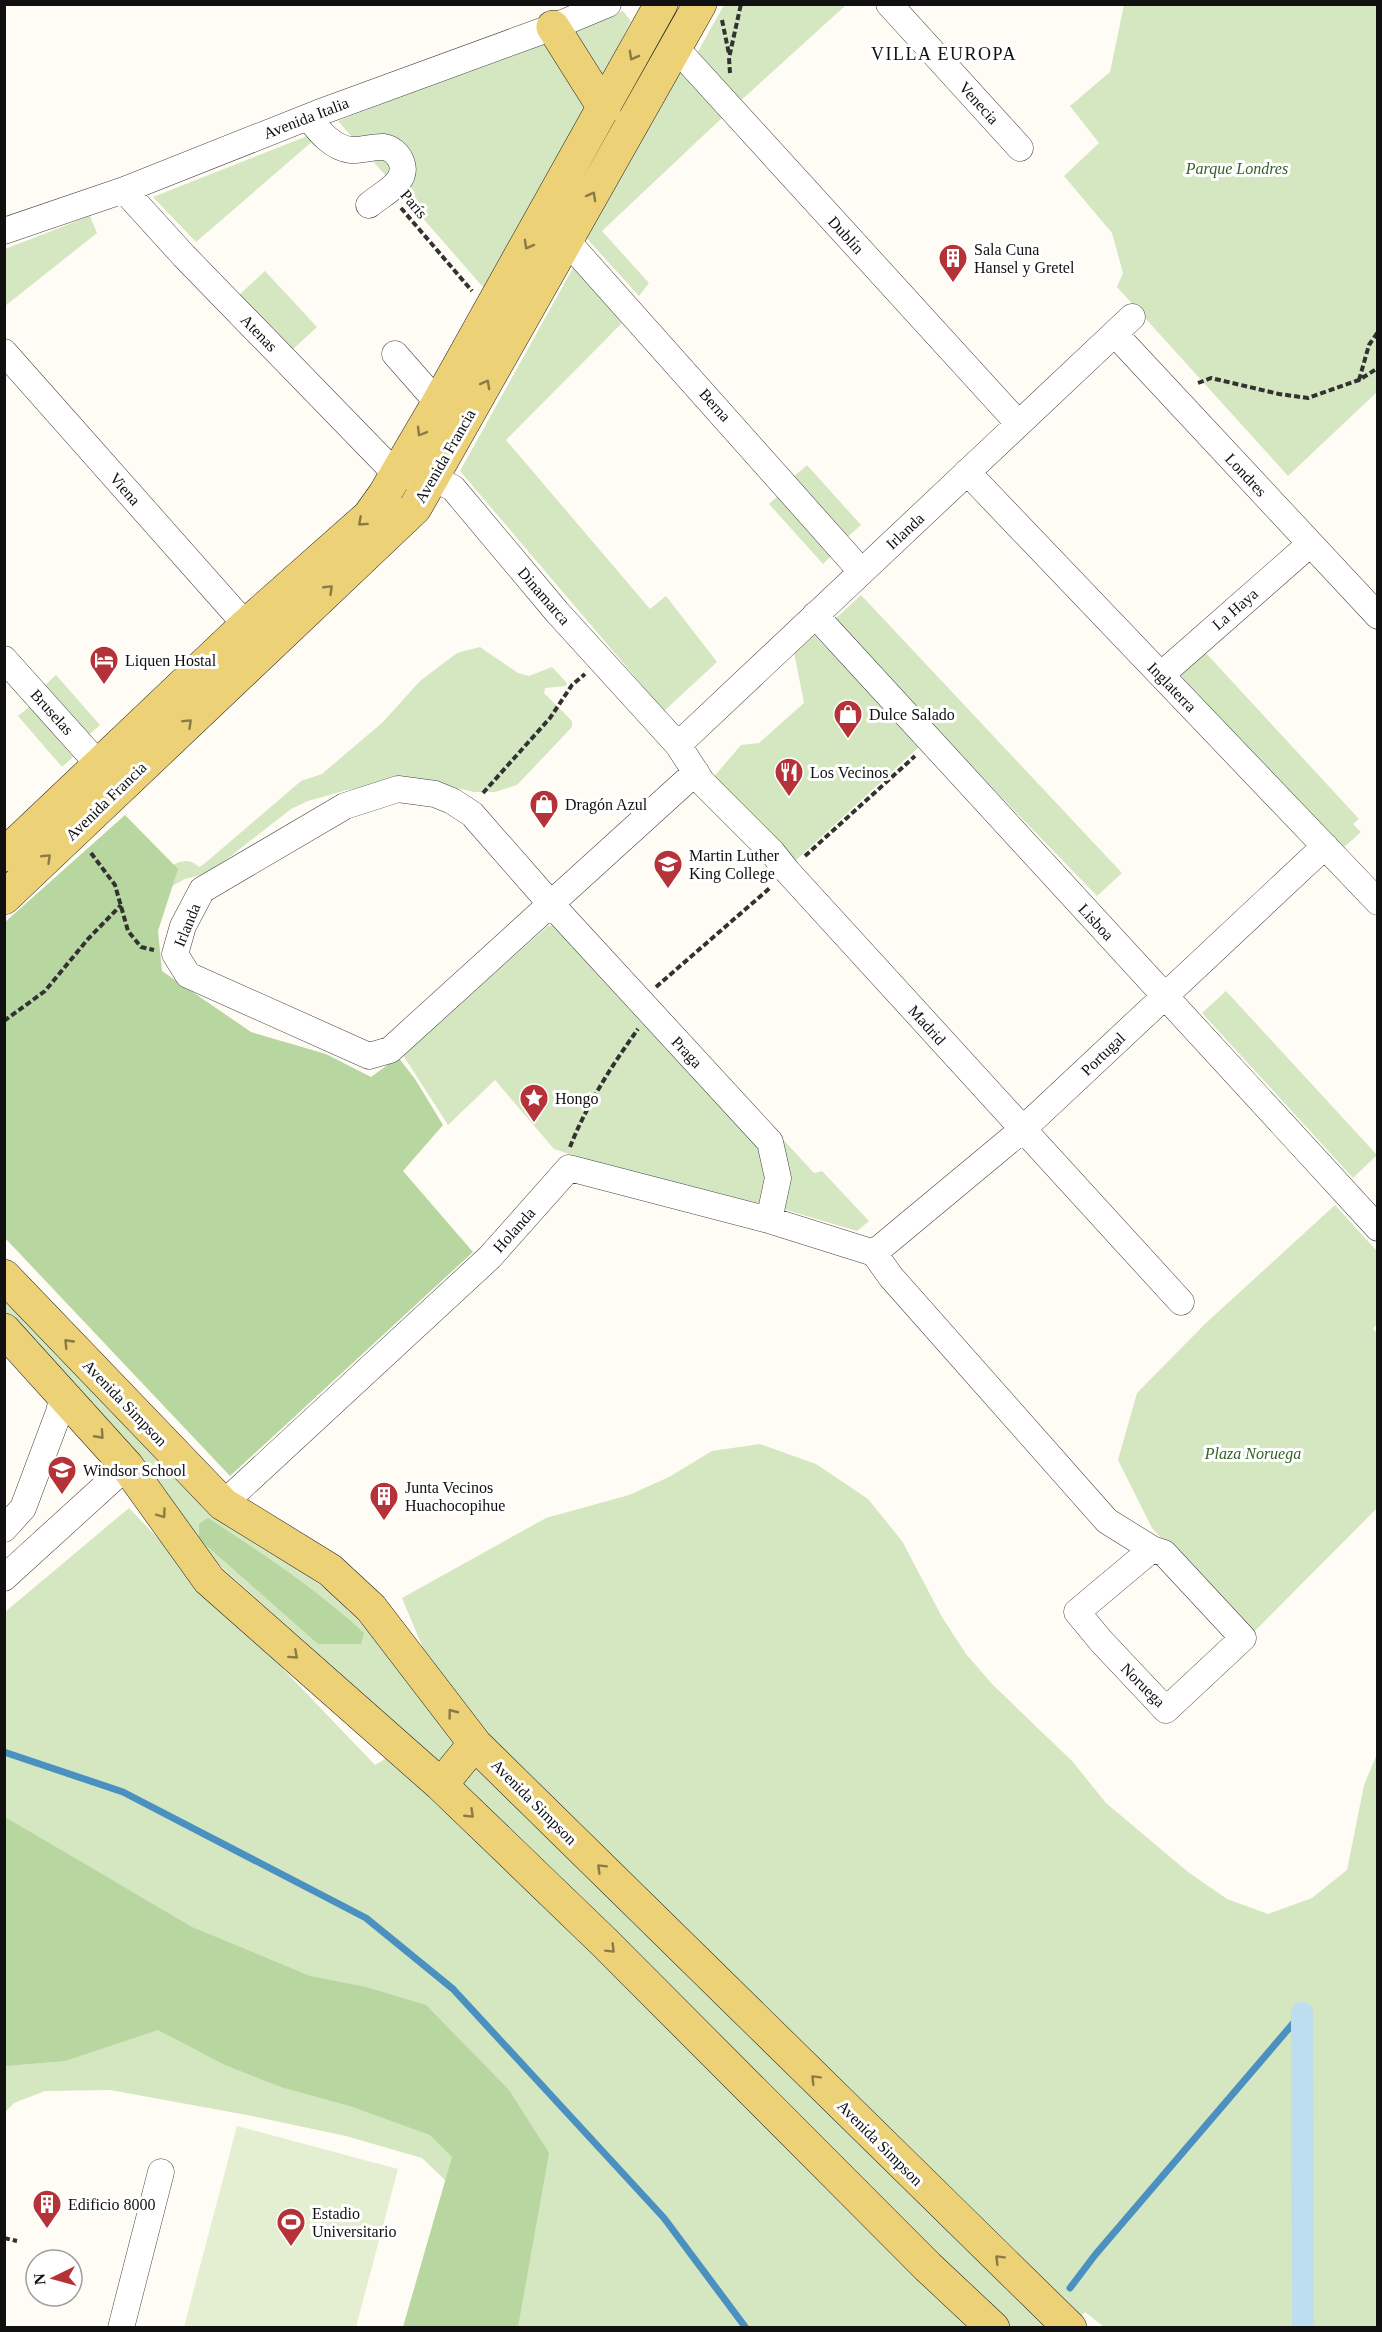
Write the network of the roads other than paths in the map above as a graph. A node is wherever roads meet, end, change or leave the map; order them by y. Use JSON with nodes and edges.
{"nodes":[{"id":1,"x":608,"y":4,"type":"edge"},
{"id":2,"x":661,"y":4,"type":"edge"},
{"id":3,"x":889,"y":4,"type":"edge"},
{"id":4,"x":710,"y":10,"type":"edge"},
{"id":5,"x":553,"y":27,"type":"junction"},
{"id":6,"x":675,"y":46,"type":"junction"},
{"id":7,"x":604,"y":108,"type":"junction"},
{"id":8,"x":308,"y":117,"type":"junction"},
{"id":9,"x":1020,"y":148,"type":"dead end"},
{"id":10,"x":124,"y":190,"type":"junction"},
{"id":11,"x":378,"y":198,"type":"road end"},
{"id":12,"x":4,"y":231,"type":"edge"},
{"id":13,"x":567,"y":241,"type":"junction"},
{"id":14,"x":1123,"y":325,"type":"joint"},
{"id":15,"x":4,"y":352,"type":"edge"},
{"id":16,"x":395,"y":354,"type":"dead end"},
{"id":17,"x":438,"y":403,"type":"junction"},
{"id":18,"x":1018,"y":423,"type":"junction"},
{"id":19,"x":968,"y":472,"type":"junction"},
{"id":20,"x":397,"y":475,"type":"junction"},
{"id":21,"x":433,"y":478,"type":"junction"},
{"id":22,"x":1310,"y":544,"type":"junction"},
{"id":23,"x":861,"y":571,"type":"junction"},
{"id":24,"x":815,"y":615,"type":"junction"},
{"id":25,"x":1377,"y":616,"type":"edge"},
{"id":26,"x":246,"y":625,"type":"junction"},
{"id":27,"x":4,"y":659,"type":"edge"},
{"id":28,"x":1161,"y":675,"type":"junction"},
{"id":29,"x":678,"y":745,"type":"junction"},
{"id":30,"x":100,"y":766,"type":"junction"},
{"id":31,"x":696,"y":772,"type":"junction"},
{"id":32,"x":1325,"y":846,"type":"junction"},
{"id":33,"x":4,"y":855,"type":"edge"},
{"id":34,"x":4,"y":898,"type":"edge"},
{"id":35,"x":1377,"y":902,"type":"edge"},
{"id":36,"x":550,"y":903,"type":"junction"},
{"id":37,"x":1164,"y":996,"type":"junction"},
{"id":38,"x":1023,"y":1131,"type":"junction"},
{"id":39,"x":768,"y":1220,"type":"junction"},
{"id":40,"x":1377,"y":1228,"type":"edge"},
{"id":41,"x":874,"y":1253,"type":"junction"},
{"id":42,"x":4,"y":1276,"type":"edge"},
{"id":43,"x":1180,"y":1302,"type":"dead end"},
{"id":44,"x":4,"y":1330,"type":"edge"},
{"id":45,"x":63,"y":1394,"type":"junction"},
{"id":46,"x":128,"y":1466,"type":"junction"},
{"id":47,"x":223,"y":1504,"type":"junction"},
{"id":48,"x":4,"y":1529,"type":"edge"},
{"id":49,"x":1152,"y":1550,"type":"junction"},
{"id":50,"x":4,"y":1578,"type":"edge"},
{"id":51,"x":476,"y":1745,"type":"junction"},
{"id":52,"x":441,"y":1785,"type":"junction"},
{"id":53,"x":161,"y":2172,"type":"dead end"},
{"id":54,"x":121,"y":2328,"type":"edge"},
{"id":55,"x":993,"y":2328,"type":"edge"},
{"id":56,"x":1070,"y":2328,"type":"edge"}],
"edges":[{"from":1,"to":5,"type":"street","name":"Avenida Italia"},
{"from":2,"to":7,"type":"main road","name":"Avenida Francia","one_way":true},
{"from":3,"to":9,"type":"street","name":"Venecia"},
{"from":4,"to":6,"type":"main road","name":"Avenida Francia"},
{"from":5,"to":7,"type":"main road"},
{"from":5,"to":8,"type":"street","name":"Avenida Italia"},
{"from":13,"to":6,"type":"main road","name":"Avenida Francia","one_way":true},
{"from":6,"to":18,"type":"street","name":"Dublín"},
{"from":7,"to":17,"type":"main road","name":"Avenida Francia","one_way":true},
{"from":8,"to":10,"type":"street","name":"Avenida Italia"},
{"from":8,"to":11,"type":"street"},
{"from":10,"to":12,"type":"street","name":"Avenida Italia"},
{"from":10,"to":20,"type":"street","name":"Atenas"},
{"from":21,"to":13,"type":"main road","name":"Avenida Francia","one_way":true},
{"from":13,"to":23,"type":"street","name":"Berna"},
{"from":14,"to":18,"type":"street","name":"Irlanda"},
{"from":14,"to":22,"type":"street","name":"Londres"},
{"from":15,"to":26,"type":"street","name":"Viena"},
{"from":16,"to":17,"type":"street"},
{"from":17,"to":20,"type":"main road","name":"Avenida Francia","one_way":true},
{"from":18,"to":19,"type":"street","name":"Irlanda"},
{"from":19,"to":23,"type":"street","name":"Irlanda"},
{"from":19,"to":28,"type":"street","name":"Inglaterra"},
{"from":20,"to":21,"type":"street","name":"Dinamarca"},
{"from":20,"to":26,"type":"main road","name":"Avenida Francia","one_way":true},
{"from":21,"to":29,"type":"street","name":"Dinamarca"},
{"from":34,"to":21,"type":"main road","name":"Avenida Francia","one_way":true},
{"from":22,"to":25,"type":"street","name":"Londres"},
{"from":22,"to":28,"type":"street","name":"La Haya"},
{"from":23,"to":24,"type":"street","name":"Irlanda"},
{"from":24,"to":29,"type":"street","name":"Irlanda"},
{"from":24,"to":37,"type":"street","name":"Lisboa"},
{"from":26,"to":30,"type":"main road","name":"Avenida Francia"},
{"from":27,"to":30,"type":"street","name":"Bruselas"},
{"from":28,"to":32,"type":"street","name":"Inglaterra"},
{"from":29,"to":31,"type":"street","name":"Madrid"},
{"from":30,"to":33,"type":"main road","name":"Avenida Francia"},
{"from":31,"to":36,"type":"street","name":"Irlanda"},
{"from":31,"to":38,"type":"street","name":"Madrid"},
{"from":32,"to":35,"type":"street","name":"Inglaterra"},
{"from":32,"to":37,"type":"street","name":"Portugal"},
{"from":36,"to":36,"type":"street","name":"Irlanda"},
{"from":36,"to":39,"type":"street","name":"Praga"},
{"from":37,"to":38,"type":"street","name":"Portugal"},
{"from":37,"to":40,"type":"street","name":"Lisboa"},
{"from":38,"to":41,"type":"street","name":"Portugal"},
{"from":38,"to":43,"type":"street","name":"Madrid"},
{"from":39,"to":41,"type":"street"},
{"from":39,"to":47,"type":"street","name":"Holanda"},
{"from":41,"to":49,"type":"street","name":"Noruega"},
{"from":47,"to":42,"type":"main road","name":"Avenida Simpson","one_way":true},
{"from":44,"to":45,"type":"main road"},
{"from":45,"to":46,"type":"main road","one_way":true},
{"from":45,"to":48,"type":"street"},
{"from":46,"to":50,"type":"street"},
{"from":46,"to":52,"type":"main road","one_way":true},
{"from":51,"to":47,"type":"main road","name":"Avenida Simpson","one_way":true},
{"from":49,"to":49,"type":"street","name":"Noruega"},
{"from":51,"to":52,"type":"main road"},
{"from":56,"to":51,"type":"main road","name":"Avenida Simpson","one_way":true},
{"from":52,"to":55,"type":"main road","one_way":true},
{"from":53,"to":54,"type":"street"}]}
